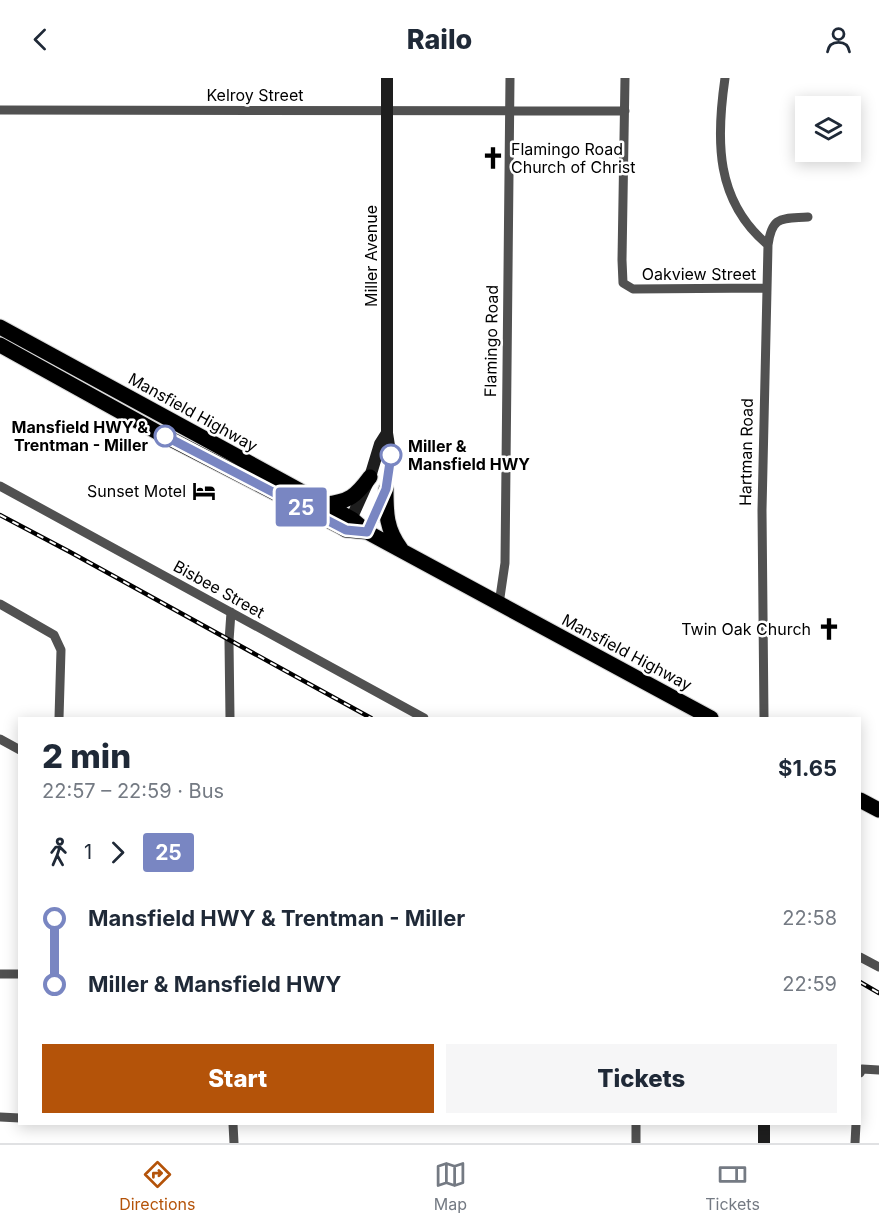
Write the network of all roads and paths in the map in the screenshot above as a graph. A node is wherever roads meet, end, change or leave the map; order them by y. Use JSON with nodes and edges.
{"nodes":[{"id":1,"x":387,"y":78,"type":"edge"},
{"id":2,"x":510,"y":78,"type":"edge"},
{"id":3,"x":625,"y":78,"type":"edge"},
{"id":4,"x":725,"y":78,"type":"edge"},
{"id":5,"x":0,"y":110,"type":"edge"},
{"id":6,"x":387,"y":110,"type":"junction"},
{"id":7,"x":510,"y":110,"type":"junction"},
{"id":8,"x":625,"y":111,"type":"junction"},
{"id":9,"x":808,"y":217,"type":"dead end"},
{"id":10,"x":768,"y":245,"type":"junction"},
{"id":11,"x":766,"y":288,"type":"junction"},
{"id":12,"x":0,"y":327,"type":"edge"},
{"id":13,"x":0,"y":345,"type":"edge"},
{"id":14,"x":165,"y":418,"type":"junction"},
{"id":15,"x":157,"y":432,"type":"junction"},
{"id":16,"x":387,"y":433,"type":"junction"},
{"id":17,"x":370,"y":477,"type":"junction"},
{"id":18,"x":0,"y":486,"type":"edge"},
{"id":19,"x":386,"y":489,"type":"junction"},
{"id":20,"x":324,"y":504,"type":"junction"},
{"id":21,"x":349,"y":525,"type":"junction"},
{"id":22,"x":367,"y":532,"type":"junction"},
{"id":23,"x":403,"y":552,"type":"junction"},
{"id":24,"x":0,"y":604,"type":"edge"},
{"id":25,"x":498,"y":604,"type":"junction"},
{"id":26,"x":231,"y":612,"type":"junction"},
{"id":27,"x":59,"y":717,"type":"edge"},
{"id":28,"x":230,"y":717,"type":"edge"},
{"id":29,"x":422,"y":717,"type":"edge"},
{"id":30,"x":709,"y":717,"type":"edge"},
{"id":31,"x":764,"y":717,"type":"edge"},
{"id":32,"x":0,"y":739,"type":"edge"},
{"id":33,"x":18,"y":749,"type":"edge"},
{"id":34,"x":861,"y":801,"type":"edge"},
{"id":35,"x":879,"y":810,"type":"edge"},
{"id":36,"x":861,"y":958,"type":"edge"},
{"id":37,"x":879,"y":968,"type":"edge"},
{"id":38,"x":0,"y":974,"type":"edge"},
{"id":39,"x":18,"y":974,"type":"edge"},
{"id":40,"x":879,"y":1070,"type":"edge"},
{"id":41,"x":861,"y":1071,"type":"edge"},
{"id":42,"x":0,"y":1118,"type":"edge"},
{"id":43,"x":18,"y":1118,"type":"edge"},
{"id":44,"x":233,"y":1125,"type":"edge"},
{"id":45,"x":636,"y":1125,"type":"edge"},
{"id":46,"x":764,"y":1125,"type":"edge"},
{"id":47,"x":856,"y":1125,"type":"edge"},
{"id":48,"x":234,"y":1143,"type":"edge"},
{"id":49,"x":636,"y":1143,"type":"edge"},
{"id":50,"x":764,"y":1143,"type":"edge"},
{"id":51,"x":855,"y":1143,"type":"edge"}],
"edges":[{"from":1,"to":6,"type":"main road","name":"Miller Avenue"},
{"from":2,"to":7,"type":"street","name":"Flamingo Road"},
{"from":3,"to":8,"type":"street"},
{"from":4,"to":10,"type":"street"},
{"from":5,"to":6,"type":"street","name":"Kelroy Street"},
{"from":6,"to":7,"type":"street","name":"Kelroy Street"},
{"from":6,"to":16,"type":"main road","name":"Miller Avenue"},
{"from":7,"to":8,"type":"street","name":"Kelroy Street"},
{"from":7,"to":25,"type":"street","name":"Flamingo Road"},
{"from":8,"to":11,"type":"street","name":"Oakview Street"},
{"from":9,"to":10,"type":"street","name":"Hartman Road"},
{"from":10,"to":11,"type":"street","name":"Hartman Road"},
{"from":11,"to":31,"type":"street","name":"Hartman Road"},
{"from":12,"to":14,"type":"main road","name":"Mansfield Highway"},
{"from":13,"to":15,"type":"main road","name":"Mansfield Highway"},
{"from":14,"to":15,"type":"main road"},
{"from":14,"to":20,"type":"main road","name":"Mansfield Highway"},
{"from":15,"to":21,"type":"main road","name":"Mansfield Highway"},
{"from":16,"to":17,"type":"main road","name":"Miller Avenue"},
{"from":16,"to":19,"type":"main road","name":"Miller Avenue"},
{"from":17,"to":20,"type":"main road"},
{"from":17,"to":21,"type":"main road","name":"Miller Avenue"},
{"from":18,"to":26,"type":"street","name":"Bisbee Street"},
{"from":19,"to":22,"type":"main road","name":"Miller Avenue"},
{"from":19,"to":23,"type":"main road"},
{"from":20,"to":21,"type":"main road","name":"Mansfield Highway"},
{"from":21,"to":22,"type":"main road","name":"Mansfield Highway"},
{"from":22,"to":23,"type":"main road","name":"Mansfield Highway"},
{"from":23,"to":25,"type":"main road","name":"Mansfield Highway"},
{"from":24,"to":27,"type":"street"},
{"from":25,"to":30,"type":"main road","name":"Mansfield Highway"},
{"from":26,"to":28,"type":"street"},
{"from":26,"to":29,"type":"street","name":"Bisbee Street"},
{"from":32,"to":33,"type":"street"},
{"from":34,"to":35,"type":"main road"},
{"from":36,"to":37,"type":"street"},
{"from":38,"to":39,"type":"street"},
{"from":40,"to":41,"type":"street"},
{"from":42,"to":43,"type":"street"},
{"from":44,"to":48,"type":"street"},
{"from":45,"to":49,"type":"street"},
{"from":46,"to":50,"type":"main road"},
{"from":47,"to":51,"type":"street"}]}
